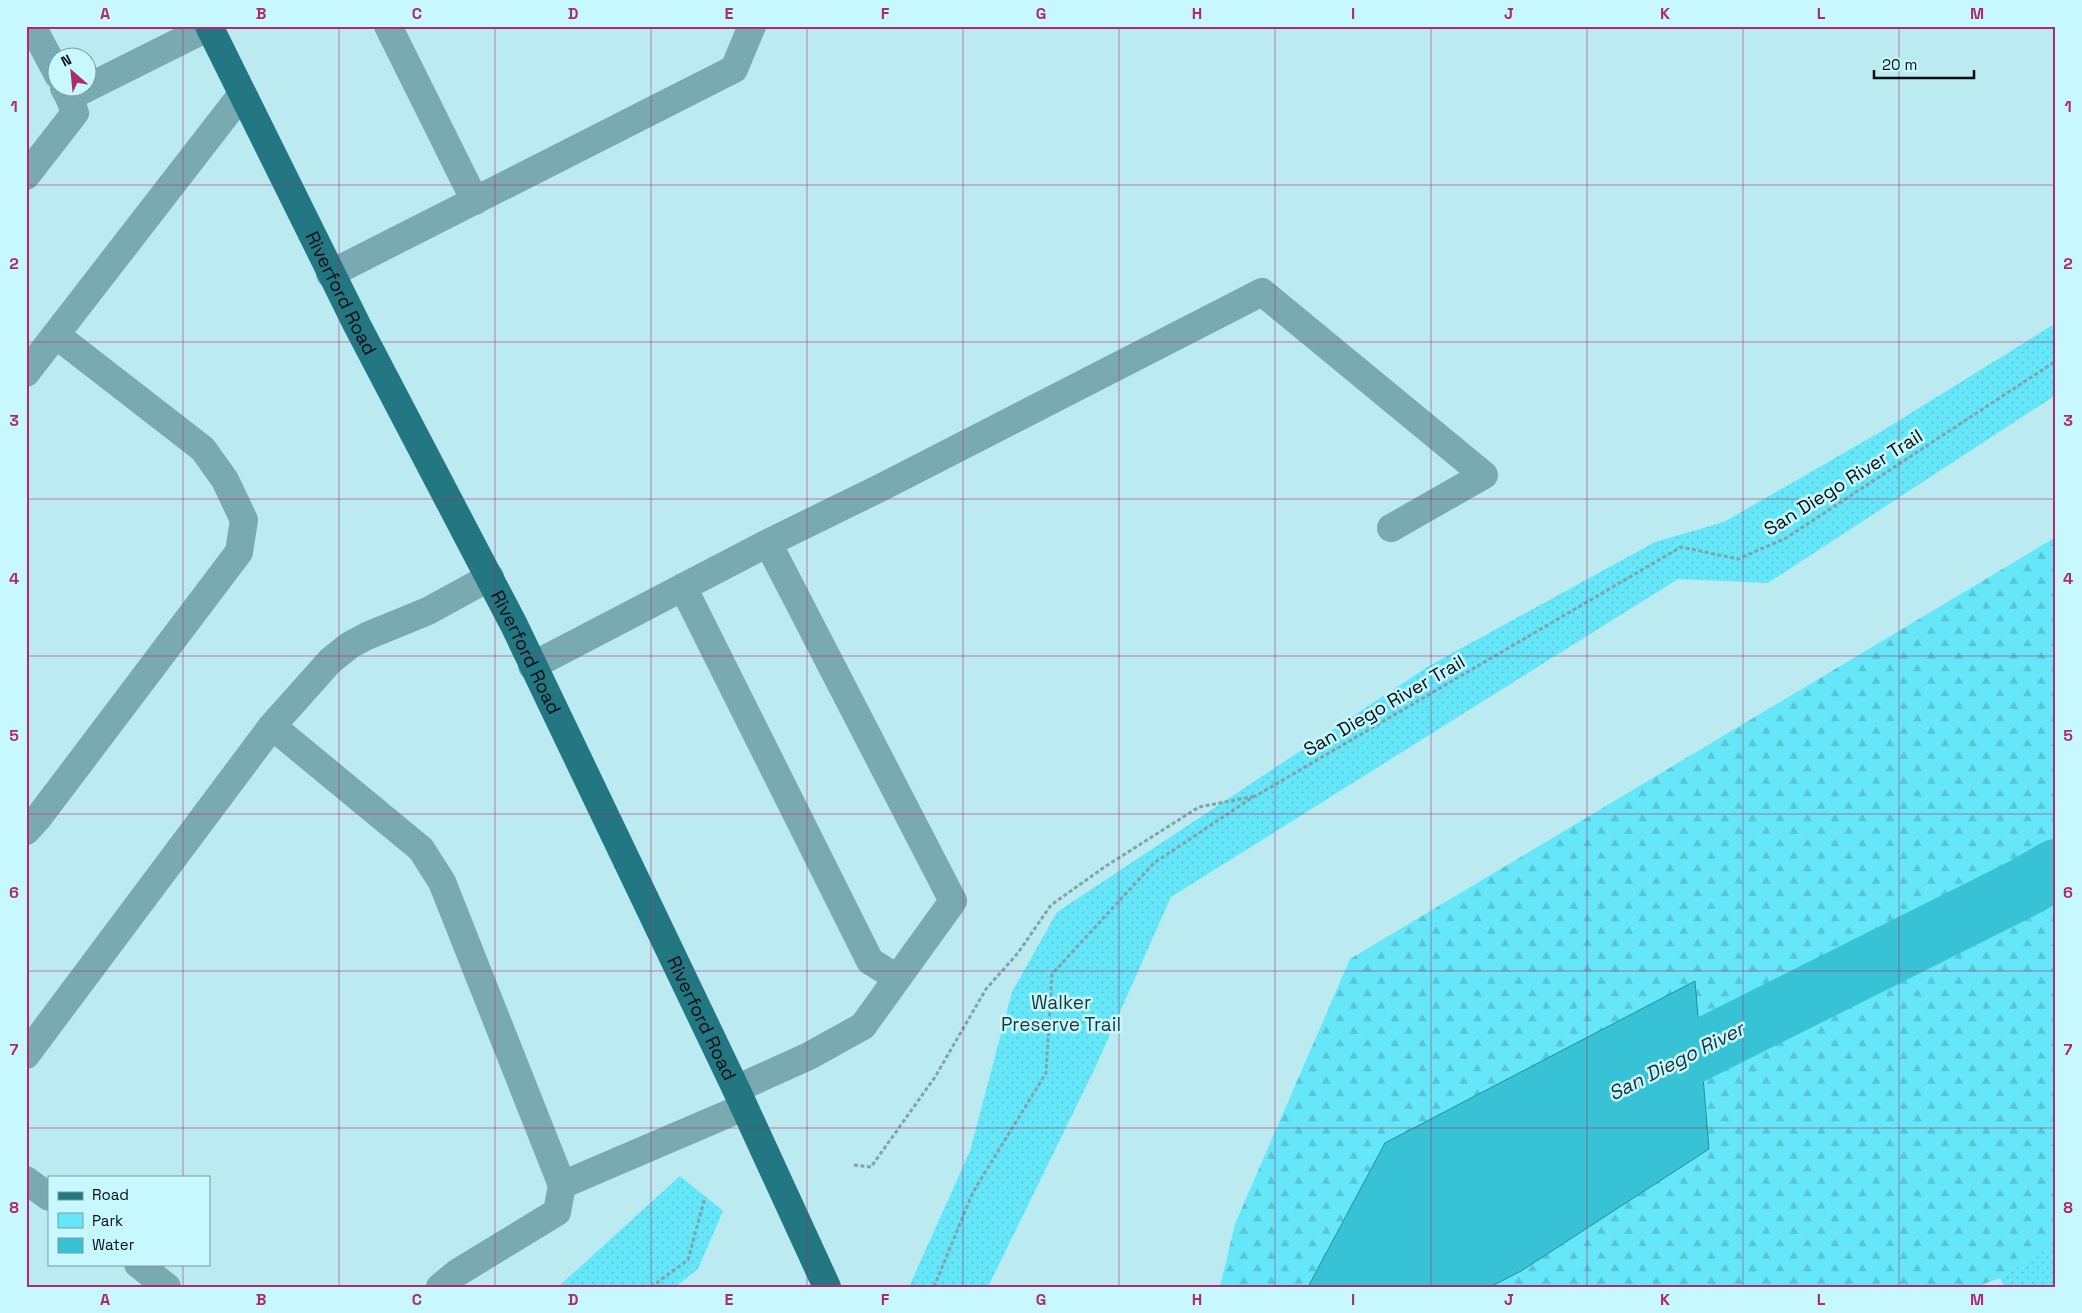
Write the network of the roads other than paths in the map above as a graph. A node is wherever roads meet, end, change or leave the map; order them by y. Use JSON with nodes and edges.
{"nodes":[{"id":1,"x":32,"y":26,"type":"edge"},
{"id":2,"x":388,"y":26,"type":"edge"},
{"id":3,"x":752,"y":26,"type":"edge"},
{"id":4,"x":209,"y":27,"type":"edge"},
{"id":5,"x":48,"y":57,"type":"edge"},
{"id":6,"x":98,"y":72,"type":"edge"},
{"id":7,"x":242,"y":94,"type":"junction"},
{"id":8,"x":69,"y":98,"type":"edge"},
{"id":9,"x":26,"y":176,"type":"edge"},
{"id":10,"x":475,"y":201,"type":"junction"},
{"id":11,"x":330,"y":274,"type":"junction"},
{"id":12,"x":56,"y":335,"type":"junction"},
{"id":13,"x":26,"y":373,"type":"edge"},
{"id":14,"x":1390,"y":528,"type":"dead end"},
{"id":15,"x":768,"y":543,"type":"junction"},
{"id":16,"x":490,"y":577,"type":"junction"},
{"id":17,"x":683,"y":587,"type":"junction"},
{"id":18,"x":532,"y":666,"type":"junction"},
{"id":19,"x":272,"y":726,"type":"junction"},
{"id":20,"x":26,"y":831,"type":"edge"},
{"id":21,"x":897,"y":978,"type":"junction"},
{"id":22,"x":26,"y":1055,"type":"edge"},
{"id":23,"x":740,"y":1098,"type":"junction"},
{"id":24,"x":26,"y":1180,"type":"edge"},
{"id":25,"x":562,"y":1185,"type":"junction"},
{"id":26,"x":48,"y":1196,"type":"edge"},
{"id":27,"x":141,"y":1266,"type":"edge"},
{"id":28,"x":167,"y":1287,"type":"edge"},
{"id":29,"x":440,"y":1287,"type":"edge"},
{"id":30,"x":827,"y":1287,"type":"edge"}],
"edges":[{"from":1,"to":5,"type":"lane"},
{"from":2,"to":10,"type":"lane"},
{"from":3,"to":10,"type":"lane"},
{"from":4,"to":6,"type":"lane"},
{"from":4,"to":7,"type":"main road","name":"Riverford Road"},
{"from":7,"to":11,"type":"main road","name":"Riverford Road"},
{"from":7,"to":12,"type":"lane"},
{"from":8,"to":9,"type":"lane"},
{"from":10,"to":11,"type":"lane"},
{"from":11,"to":16,"type":"main road","name":"Riverford Road"},
{"from":12,"to":13,"type":"lane"},
{"from":12,"to":20,"type":"lane"},
{"from":14,"to":15,"type":"lane"},
{"from":15,"to":17,"type":"lane"},
{"from":15,"to":21,"type":"lane"},
{"from":16,"to":18,"type":"main road","name":"Riverford Road"},
{"from":16,"to":19,"type":"lane"},
{"from":17,"to":18,"type":"lane"},
{"from":17,"to":21,"type":"lane"},
{"from":18,"to":23,"type":"main road","name":"Riverford Road"},
{"from":19,"to":22,"type":"lane"},
{"from":19,"to":25,"type":"lane"},
{"from":21,"to":23,"type":"lane"},
{"from":23,"to":25,"type":"lane"},
{"from":23,"to":30,"type":"main road","name":"Riverford Road"},
{"from":24,"to":26,"type":"lane"},
{"from":25,"to":29,"type":"lane"},
{"from":27,"to":28,"type":"lane"}]}
